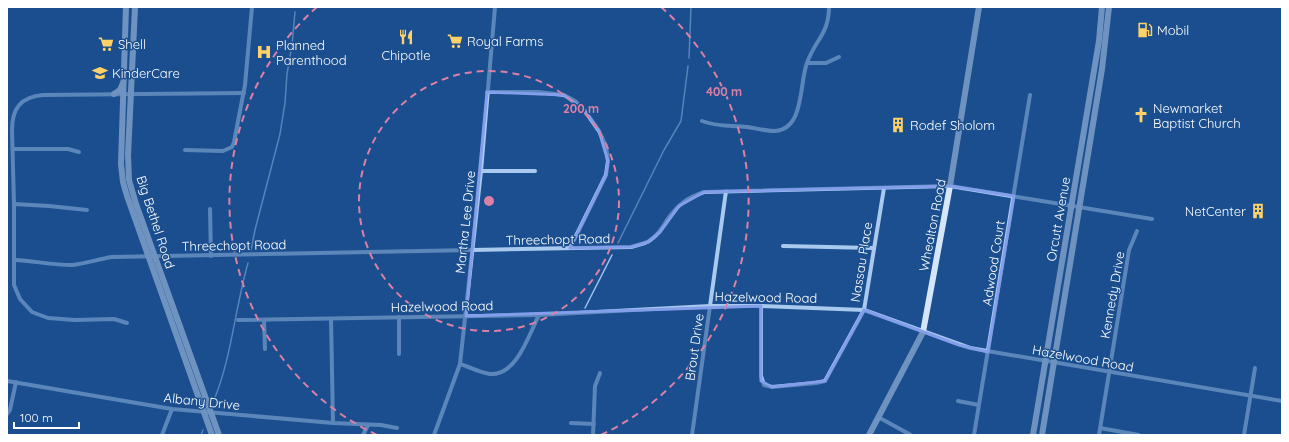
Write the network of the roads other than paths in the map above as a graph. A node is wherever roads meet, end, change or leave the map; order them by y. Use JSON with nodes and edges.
{"nodes":[{"id":1,"x":126,"y":7,"type":"edge"},
{"id":2,"x":135,"y":7,"type":"edge"},
{"id":3,"x":252,"y":7,"type":"edge"},
{"id":4,"x":495,"y":7,"type":"edge"},
{"id":5,"x":829,"y":7,"type":"edge"},
{"id":6,"x":979,"y":7,"type":"edge"},
{"id":7,"x":1102,"y":7,"type":"edge"},
{"id":8,"x":1109,"y":7,"type":"edge"},
{"id":9,"x":839,"y":57,"type":"dead end"},
{"id":10,"x":807,"y":63,"type":"junction"},
{"id":11,"x":1095,"y":65,"type":"junction"},
{"id":12,"x":124,"y":78,"type":"junction"},
{"id":13,"x":1099,"y":87,"type":"junction"},
{"id":14,"x":487,"y":92,"type":"junction"},
{"id":15,"x":114,"y":94,"type":"junction"},
{"id":16,"x":127,"y":94,"type":"junction"},
{"id":17,"x":244,"y":94,"type":"junction"},
{"id":18,"x":1030,"y":95,"type":"dead end"},
{"id":19,"x":702,"y":121,"type":"dead end"},
{"id":20,"x":13,"y":149,"type":"junction"},
{"id":21,"x":185,"y":150,"type":"dead end"},
{"id":22,"x":79,"y":152,"type":"dead end"},
{"id":23,"x":481,"y":170,"type":"junction"},
{"id":24,"x":535,"y":171,"type":"dead end"},
{"id":25,"x":950,"y":186,"type":"junction"},
{"id":26,"x":884,"y":188,"type":"junction"},
{"id":27,"x":726,"y":191,"type":"junction"},
{"id":28,"x":1014,"y":196,"type":"junction"},
{"id":29,"x":14,"y":204,"type":"junction"},
{"id":30,"x":1071,"y":205,"type":"junction"},
{"id":31,"x":1079,"y":206,"type":"junction"},
{"id":32,"x":210,"y":209,"type":"dead end"},
{"id":33,"x":87,"y":210,"type":"dead end"},
{"id":34,"x":1152,"y":219,"type":"dead end"},
{"id":35,"x":1137,"y":231,"type":"dead end"},
{"id":36,"x":783,"y":246,"type":"dead end"},
{"id":37,"x":570,"y":248,"type":"junction"},
{"id":38,"x":873,"y":248,"type":"junction"},
{"id":39,"x":472,"y":250,"type":"junction"},
{"id":40,"x":211,"y":256,"type":"junction"},
{"id":41,"x":148,"y":257,"type":"junction"},
{"id":42,"x":155,"y":257,"type":"junction"},
{"id":43,"x":15,"y":260,"type":"junction"},
{"id":44,"x":710,"y":306,"type":"junction"},
{"id":45,"x":761,"y":306,"type":"junction"},
{"id":46,"x":864,"y":310,"type":"junction"},
{"id":47,"x":539,"y":314,"type":"junction"},
{"id":48,"x":466,"y":316,"type":"junction"},
{"id":49,"x":398,"y":317,"type":"junction"},
{"id":50,"x":331,"y":319,"type":"junction"},
{"id":51,"x":238,"y":320,"type":"dead end"},
{"id":52,"x":264,"y":320,"type":"junction"},
{"id":53,"x":127,"y":323,"type":"dead end"},
{"id":54,"x":923,"y":332,"type":"junction"},
{"id":55,"x":265,"y":349,"type":"dead end"},
{"id":56,"x":988,"y":352,"type":"junction"},
{"id":57,"x":399,"y":354,"type":"dead end"},
{"id":58,"x":1045,"y":362,"type":"junction"},
{"id":59,"x":1054,"y":363,"type":"junction"},
{"id":60,"x":460,"y":364,"type":"junction"},
{"id":61,"x":1255,"y":368,"type":"dead end"},
{"id":62,"x":1109,"y":372,"type":"junction"},
{"id":63,"x":600,"y":373,"type":"dead end"},
{"id":64,"x":7,"y":381,"type":"edge"},
{"id":65,"x":16,"y":382,"type":"junction"},
{"id":66,"x":1250,"y":395,"type":"junction"},
{"id":67,"x":958,"y":401,"type":"dead end"},
{"id":68,"x":1282,"y":401,"type":"edge"},
{"id":69,"x":979,"y":406,"type":"junction"},
{"id":70,"x":172,"y":409,"type":"junction"},
{"id":71,"x":204,"y":413,"type":"junction"},
{"id":72,"x":212,"y":413,"type":"junction"},
{"id":73,"x":7,"y":414,"type":"edge"},
{"id":74,"x":878,"y":417,"type":"junction"},
{"id":75,"x":333,"y":423,"type":"junction"},
{"id":76,"x":571,"y":423,"type":"dead end"},
{"id":77,"x":594,"y":424,"type":"junction"},
{"id":78,"x":368,"y":425,"type":"junction"},
{"id":79,"x":397,"y":428,"type":"dead end"},
{"id":80,"x":1100,"y":428,"type":"junction"},
{"id":81,"x":162,"y":435,"type":"edge"},
{"id":82,"x":212,"y":435,"type":"edge"},
{"id":83,"x":220,"y":435,"type":"edge"},
{"id":84,"x":363,"y":435,"type":"edge"},
{"id":85,"x":434,"y":435,"type":"edge"},
{"id":86,"x":594,"y":435,"type":"edge"},
{"id":87,"x":692,"y":435,"type":"edge"},
{"id":88,"x":869,"y":435,"type":"edge"},
{"id":89,"x":911,"y":435,"type":"edge"},
{"id":90,"x":974,"y":435,"type":"edge"},
{"id":91,"x":1033,"y":435,"type":"edge"},
{"id":92,"x":1042,"y":435,"type":"edge"},
{"id":93,"x":1099,"y":435,"type":"edge"},
{"id":94,"x":1139,"y":435,"type":"edge"},
{"id":95,"x":1244,"y":435,"type":"edge"}],
"edges":[{"from":1,"to":12,"type":"main road","name":"Big Bethel Road"},
{"from":2,"to":16,"type":"main road","name":"Big Bethel Road"},
{"from":3,"to":17,"type":"street"},
{"from":4,"to":14,"type":"street","name":"Martha Lee Drive"},
{"from":5,"to":10,"type":"street"},
{"from":6,"to":25,"type":"main road","name":"Whealton Road"},
{"from":7,"to":11,"type":"main road","name":"Orcutt Avenue"},
{"from":8,"to":13,"type":"main road","name":"Orcutt Avenue"},
{"from":9,"to":10,"type":"street"},
{"from":10,"to":19,"type":"street"},
{"from":11,"to":13,"type":"main road"},
{"from":11,"to":30,"type":"main road","name":"Orcutt Avenue"},
{"from":12,"to":15,"type":"main road"},
{"from":12,"to":16,"type":"main road","name":"Big Bethel Road"},
{"from":13,"to":31,"type":"main road","name":"Orcutt Avenue"},
{"from":14,"to":23,"type":"street","name":"Martha Lee Drive"},
{"from":14,"to":37,"type":"street"},
{"from":15,"to":16,"type":"street"},
{"from":15,"to":20,"type":"street"},
{"from":16,"to":17,"type":"street"},
{"from":16,"to":41,"type":"main road","name":"Big Bethel Road"},
{"from":16,"to":42,"type":"main road","name":"Big Bethel Road"},
{"from":17,"to":21,"type":"street"},
{"from":18,"to":28,"type":"street","name":"Adwood Court"},
{"from":20,"to":22,"type":"street"},
{"from":20,"to":29,"type":"street"},
{"from":23,"to":24,"type":"street"},
{"from":23,"to":39,"type":"street","name":"Martha Lee Drive"},
{"from":25,"to":26,"type":"street","name":"Threechopt Road"},
{"from":25,"to":28,"type":"street","name":"Threechopt Road"},
{"from":25,"to":54,"type":"main road","name":"Whealton Road"},
{"from":26,"to":27,"type":"street","name":"Threechopt Road"},
{"from":26,"to":38,"type":"street","name":"Nassau Place"},
{"from":27,"to":37,"type":"street","name":"Threechopt Road"},
{"from":27,"to":44,"type":"street","name":"Brout Drive"},
{"from":28,"to":30,"type":"street","name":"Threechopt Road"},
{"from":28,"to":56,"type":"street","name":"Adwood Court"},
{"from":29,"to":33,"type":"street"},
{"from":29,"to":43,"type":"street"},
{"from":30,"to":31,"type":"street","name":"Threechopt Road"},
{"from":30,"to":58,"type":"main road","name":"Orcutt Avenue"},
{"from":31,"to":34,"type":"street","name":"Threechopt Road"},
{"from":31,"to":59,"type":"main road","name":"Orcutt Avenue"},
{"from":32,"to":40,"type":"street"},
{"from":35,"to":62,"type":"street","name":"Kennedy Drive"},
{"from":36,"to":38,"type":"street"},
{"from":37,"to":39,"type":"street","name":"Threechopt Road"},
{"from":38,"to":46,"type":"street","name":"Nassau Place"},
{"from":39,"to":40,"type":"street","name":"Threechopt Road"},
{"from":39,"to":48,"type":"street","name":"Martha Lee Drive"},
{"from":40,"to":42,"type":"street","name":"Threechopt Road"},
{"from":41,"to":42,"type":"street","name":"Threechopt Road"},
{"from":41,"to":43,"type":"street","name":"Threechopt Road"},
{"from":41,"to":71,"type":"main road","name":"Big Bethel Road"},
{"from":42,"to":72,"type":"main road","name":"Big Bethel Road"},
{"from":43,"to":53,"type":"street"},
{"from":44,"to":45,"type":"street","name":"Hazelwood Road"},
{"from":44,"to":47,"type":"street","name":"Hazelwood Road"},
{"from":44,"to":87,"type":"street","name":"Brout Drive"},
{"from":45,"to":46,"type":"street","name":"Hazelwood Road"},
{"from":45,"to":46,"type":"street","name":"Nassau Place"},
{"from":46,"to":54,"type":"street","name":"Hazelwood Road"},
{"from":47,"to":48,"type":"street","name":"Hazelwood Road"},
{"from":47,"to":60,"type":"street"},
{"from":48,"to":49,"type":"street","name":"Hazelwood Road"},
{"from":48,"to":60,"type":"street","name":"Martha Lee Drive"},
{"from":49,"to":50,"type":"street","name":"Hazelwood Road"},
{"from":49,"to":57,"type":"street"},
{"from":50,"to":52,"type":"street","name":"Hazelwood Road"},
{"from":50,"to":75,"type":"street"},
{"from":51,"to":52,"type":"street","name":"Hazelwood Road"},
{"from":52,"to":55,"type":"street"},
{"from":54,"to":56,"type":"street","name":"Hazelwood Road"},
{"from":54,"to":74,"type":"main road","name":"Whealton Road"},
{"from":56,"to":58,"type":"street","name":"Hazelwood Road"},
{"from":56,"to":69,"type":"street","name":"Adwood Court"},
{"from":58,"to":59,"type":"street","name":"Hazelwood Road"},
{"from":58,"to":91,"type":"main road","name":"Orcutt Avenue"},
{"from":59,"to":62,"type":"street","name":"Hazelwood Road"},
{"from":59,"to":92,"type":"main road","name":"Orcutt Avenue"},
{"from":60,"to":85,"type":"street","name":"Martha Lee Drive"},
{"from":61,"to":66,"type":"street"},
{"from":62,"to":66,"type":"street","name":"Hazelwood Road"},
{"from":62,"to":80,"type":"street","name":"Kennedy Drive"},
{"from":63,"to":77,"type":"street"},
{"from":64,"to":65,"type":"street","name":"Albany Drive"},
{"from":65,"to":70,"type":"street","name":"Albany Drive"},
{"from":65,"to":73,"type":"street"},
{"from":66,"to":68,"type":"street","name":"Hazelwood Road"},
{"from":66,"to":95,"type":"street"},
{"from":67,"to":69,"type":"street"},
{"from":69,"to":90,"type":"street","name":"Adwood Court"},
{"from":70,"to":71,"type":"street","name":"Albany Drive"},
{"from":70,"to":81,"type":"street"},
{"from":71,"to":72,"type":"street","name":"Albany Drive"},
{"from":71,"to":82,"type":"main road","name":"Big Bethel Road"},
{"from":72,"to":75,"type":"street","name":"Albany Drive"},
{"from":72,"to":83,"type":"main road","name":"Big Bethel Road"},
{"from":74,"to":88,"type":"main road","name":"Whealton Road"},
{"from":74,"to":89,"type":"street"},
{"from":75,"to":78,"type":"street","name":"Albany Drive"},
{"from":76,"to":77,"type":"street"},
{"from":77,"to":86,"type":"street"},
{"from":78,"to":79,"type":"street","name":"Albany Drive"},
{"from":78,"to":84,"type":"street"},
{"from":80,"to":93,"type":"street","name":"Kennedy Drive"},
{"from":80,"to":94,"type":"street"}]}
